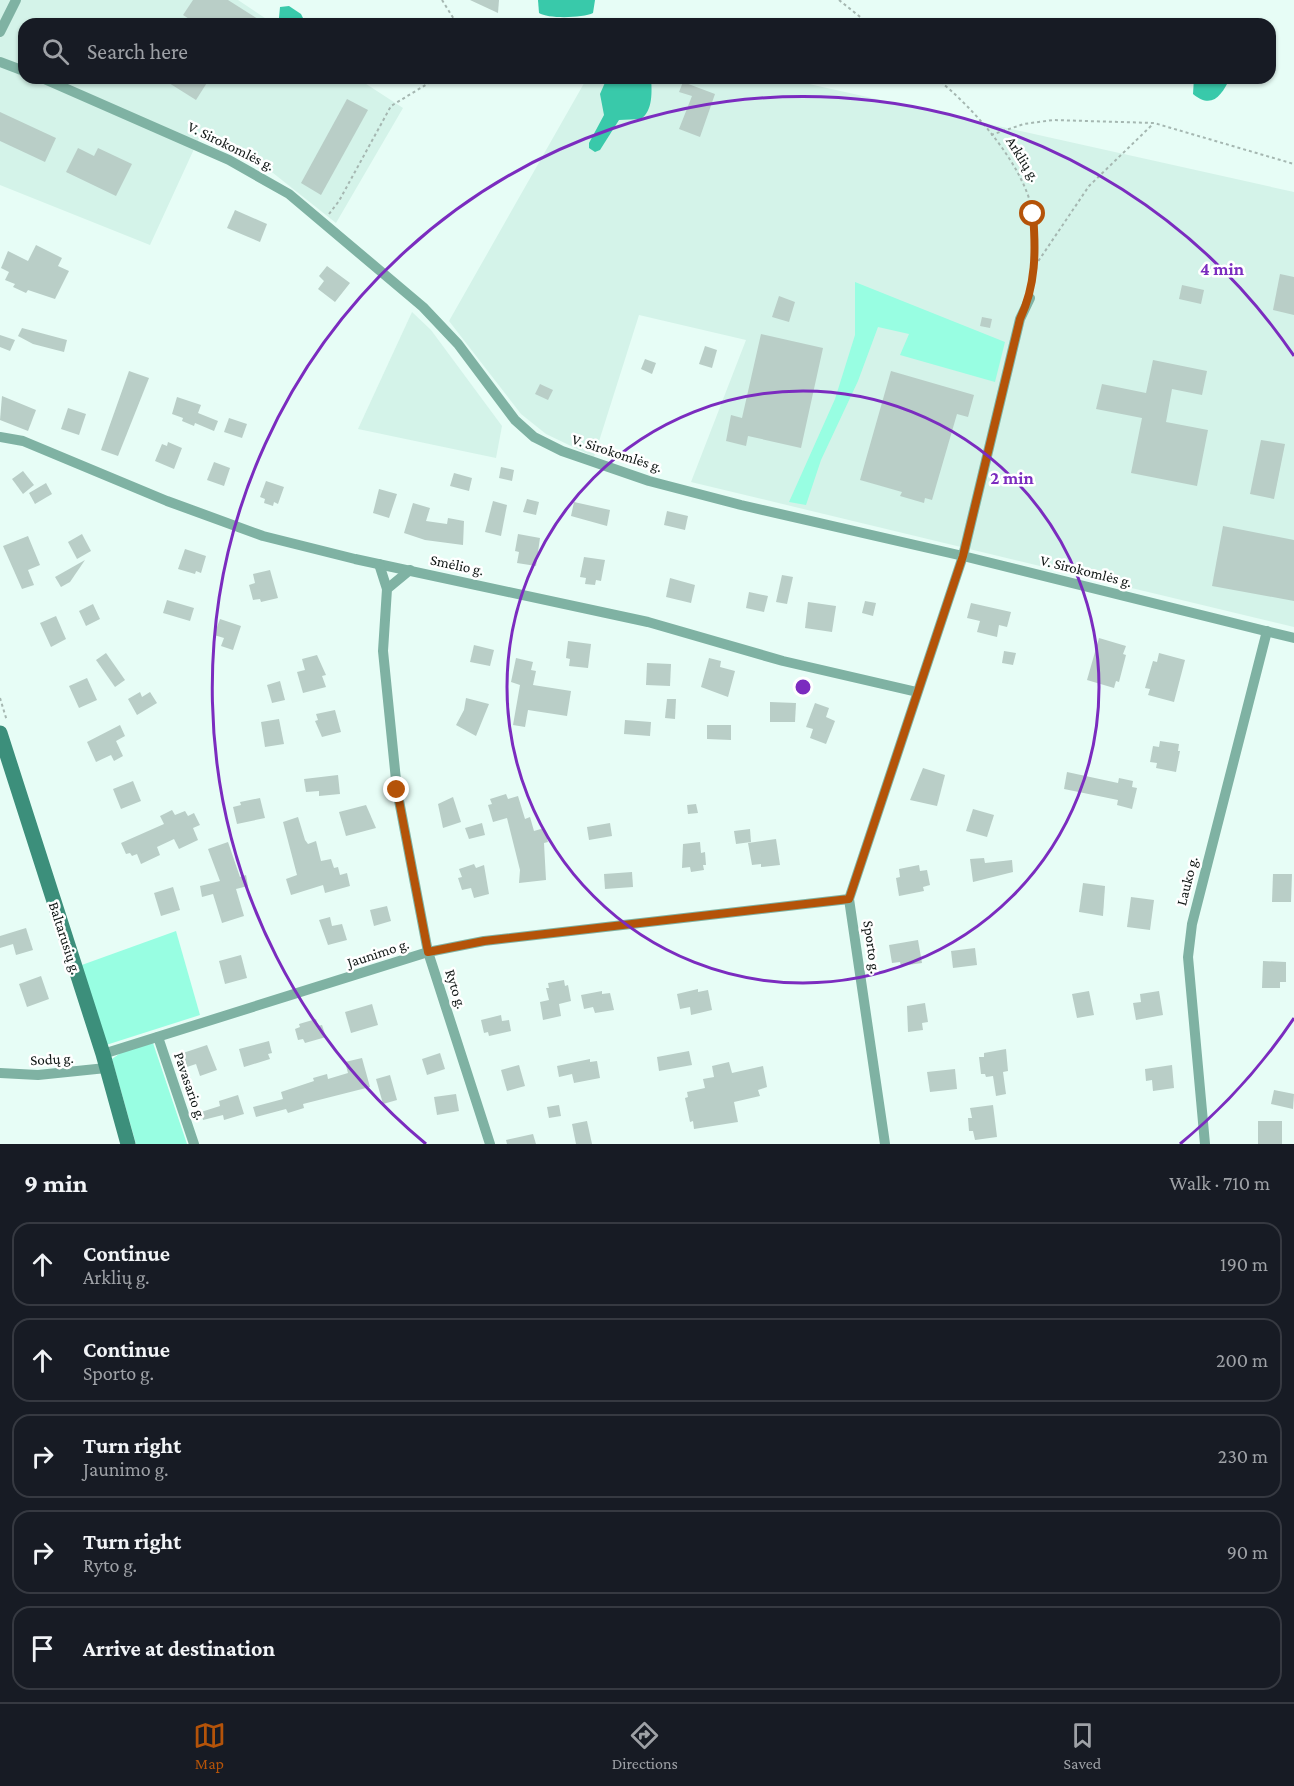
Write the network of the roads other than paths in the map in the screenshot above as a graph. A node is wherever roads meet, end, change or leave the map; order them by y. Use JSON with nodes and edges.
{"nodes":[{"id":1,"x":16,"y":0,"type":"edge"},
{"id":2,"x":0,"y":32,"type":"edge"},
{"id":3,"x":0,"y":62,"type":"edge"},
{"id":4,"x":18,"y":69,"type":"edge"},
{"id":5,"x":56,"y":84,"type":"edge"},
{"id":6,"x":1030,"y":298,"type":"road end"},
{"id":7,"x":0,"y":437,"type":"edge"},
{"id":8,"x":963,"y":556,"type":"junction"},
{"id":9,"x":379,"y":564,"type":"junction"},
{"id":10,"x":410,"y":570,"type":"junction"},
{"id":11,"x":387,"y":589,"type":"junction"},
{"id":12,"x":1267,"y":631,"type":"junction"},
{"id":13,"x":1294,"y":638,"type":"edge"},
{"id":14,"x":917,"y":692,"type":"junction"},
{"id":15,"x":0,"y":733,"type":"edge"},
{"id":16,"x":849,"y":899,"type":"junction"},
{"id":17,"x":428,"y":952,"type":"junction"},
{"id":18,"x":158,"y":1037,"type":"junction"},
{"id":19,"x":104,"y":1061,"type":"junction"},
{"id":20,"x":0,"y":1072,"type":"edge"},
{"id":21,"x":128,"y":1144,"type":"edge"},
{"id":22,"x":194,"y":1144,"type":"edge"},
{"id":23,"x":490,"y":1144,"type":"edge"},
{"id":24,"x":885,"y":1144,"type":"edge"},
{"id":25,"x":1205,"y":1144,"type":"edge"}],
"edges":[{"from":1,"to":2,"type":"street"},
{"from":3,"to":4,"type":"street"},
{"from":5,"to":8,"type":"street","name":"V. Sirokomlės g."},
{"from":6,"to":8,"type":"street"},
{"from":7,"to":9,"type":"street","name":"Smėlio g."},
{"from":8,"to":12,"type":"street","name":"V. Sirokomlės g."},
{"from":8,"to":14,"type":"street","name":"Sporto g."},
{"from":9,"to":10,"type":"street","name":"Smėlio g."},
{"from":9,"to":11,"type":"street","name":"Ryto g."},
{"from":10,"to":11,"type":"street"},
{"from":10,"to":14,"type":"street","name":"Smėlio g."},
{"from":11,"to":17,"type":"street","name":"Ryto g."},
{"from":12,"to":13,"type":"street","name":"V. Sirokomlės g."},
{"from":12,"to":25,"type":"street","name":"Lauko g."},
{"from":14,"to":16,"type":"street","name":"Sporto g."},
{"from":15,"to":19,"type":"main road","name":"Baltarusių g."},
{"from":16,"to":17,"type":"street","name":"Jaunimo g."},
{"from":16,"to":24,"type":"street","name":"Sporto g."},
{"from":17,"to":18,"type":"street","name":"Jaunimo g."},
{"from":17,"to":23,"type":"street","name":"Ryto g."},
{"from":18,"to":19,"type":"street","name":"Jaunimo g."},
{"from":18,"to":22,"type":"street","name":"Pavasario g."},
{"from":19,"to":20,"type":"street","name":"Sodų g."},
{"from":19,"to":21,"type":"main road","name":"Baltarusių g."}]}
